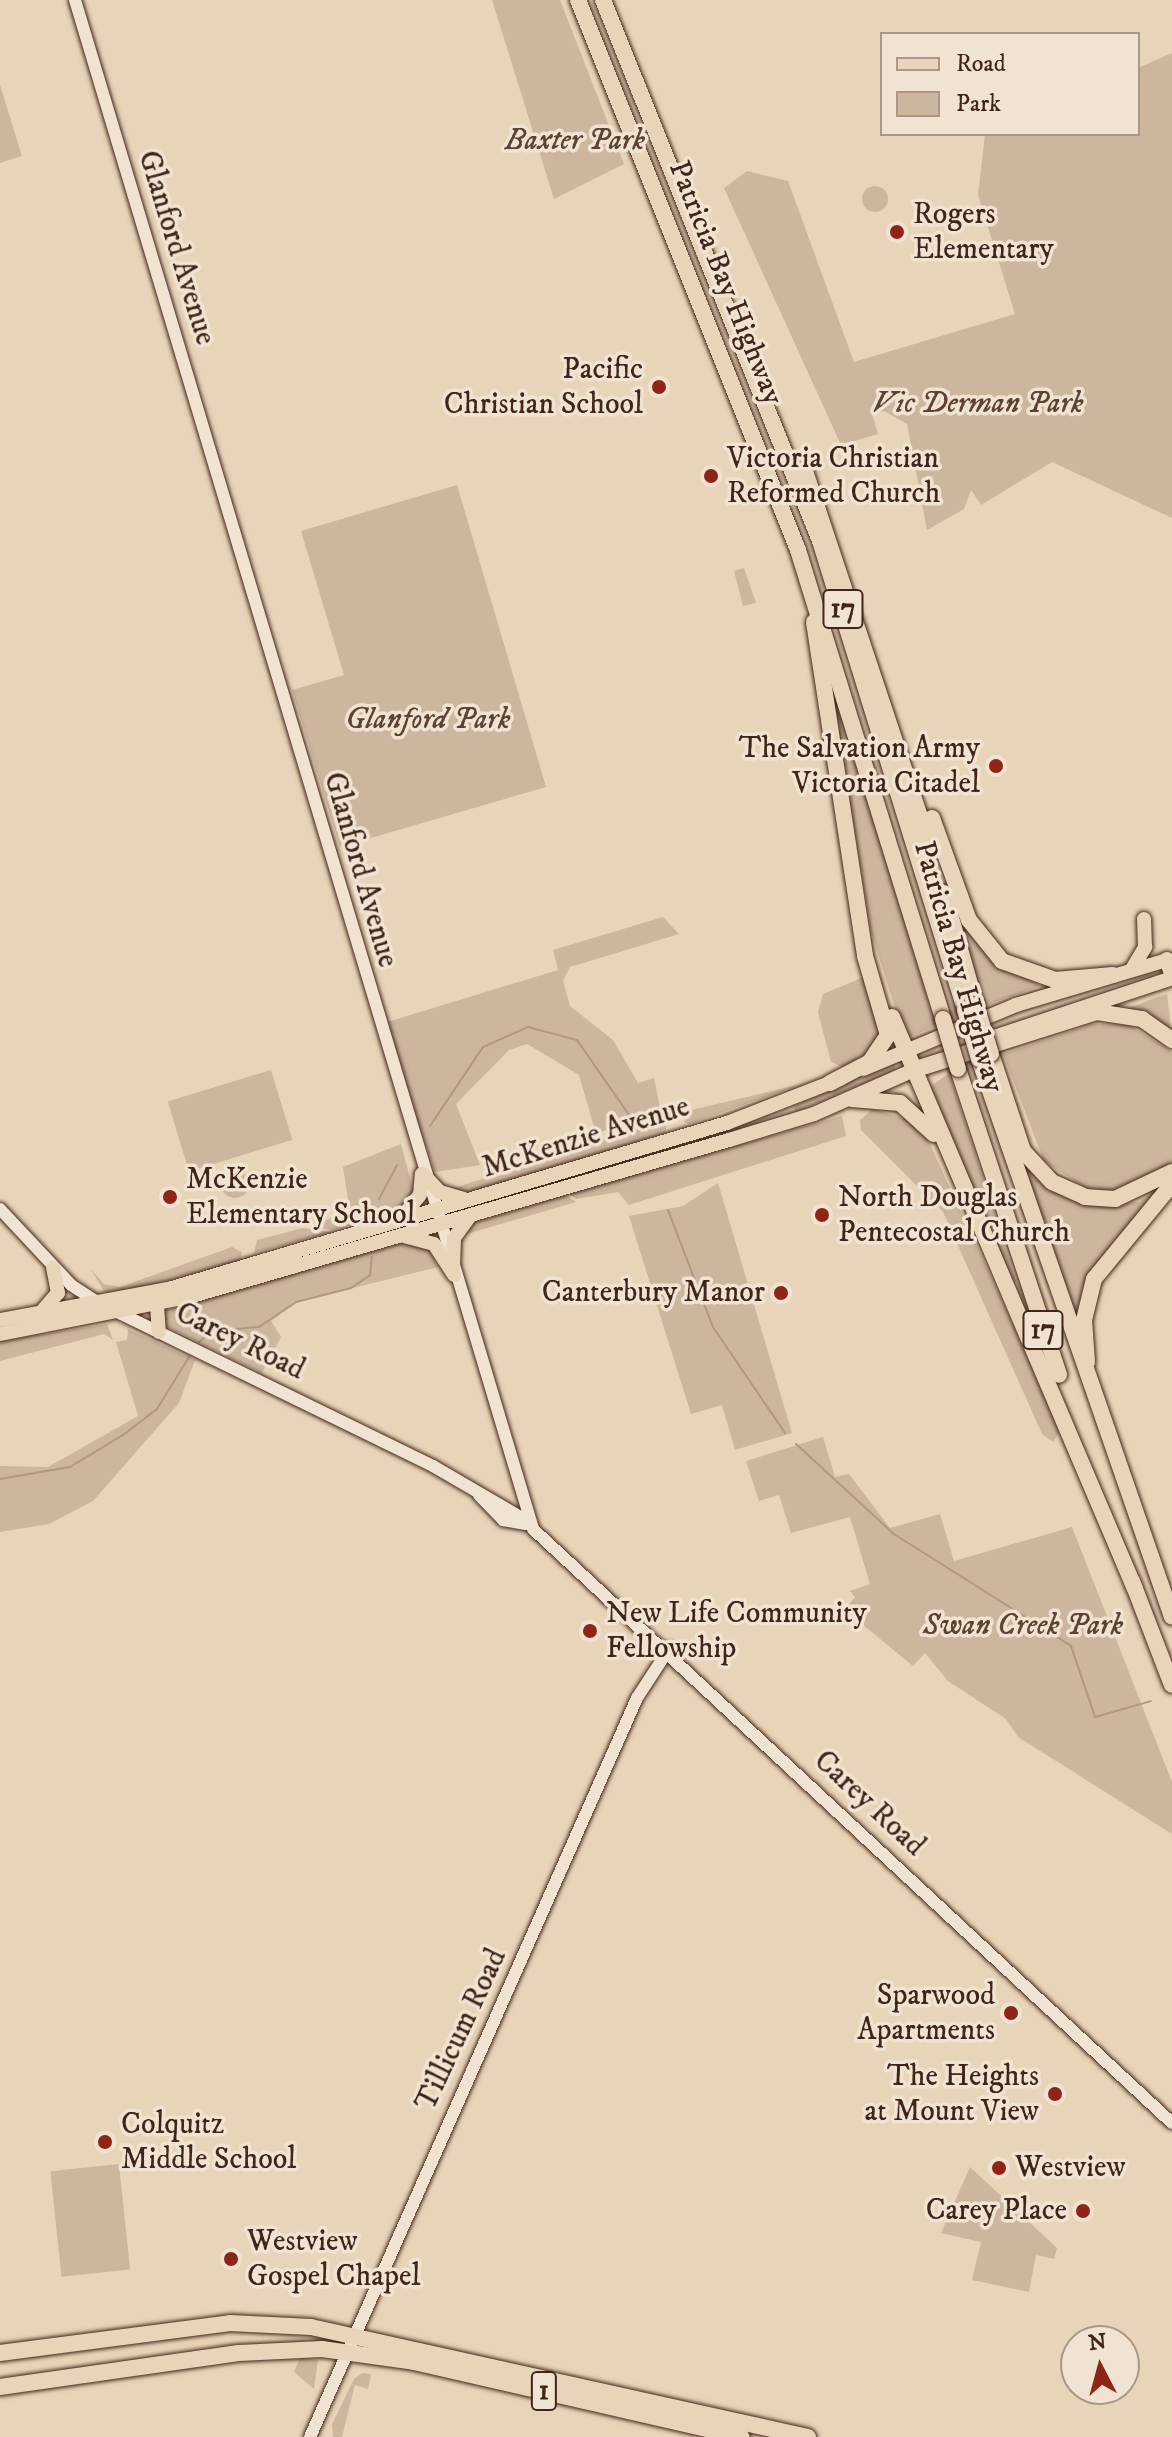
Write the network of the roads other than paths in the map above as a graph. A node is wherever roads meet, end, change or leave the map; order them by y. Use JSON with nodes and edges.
{"nodes":[{"id":1,"x":75,"y":0,"type":"edge"},
{"id":2,"x":578,"y":0,"type":"edge"},
{"id":3,"x":603,"y":0,"type":"edge"},
{"id":4,"x":694,"y":217,"type":"junction"},
{"id":5,"x":737,"y":386,"type":"junction"},
{"id":6,"x":877,"y":671,"type":"junction"},
{"id":7,"x":859,"y":901,"type":"junction"},
{"id":8,"x":1144,"y":919,"type":"dead end"},
{"id":9,"x":1171,"y":967,"type":"edge"},
{"id":10,"x":1132,"y":969,"type":"junction"},
{"id":11,"x":1113,"y":975,"type":"junction"},
{"id":12,"x":971,"y":1008,"type":"junction"},
{"id":13,"x":1172,"y":1040,"type":"edge"},
{"id":14,"x":904,"y":1050,"type":"junction"},
{"id":15,"x":985,"y":1056,"type":"junction"},
{"id":16,"x":913,"y":1070,"type":"junction"},
{"id":17,"x":830,"y":1083,"type":"junction"},
{"id":18,"x":852,"y":1099,"type":"junction"},
{"id":19,"x":953,"y":1161,"type":"junction"},
{"id":20,"x":1172,"y":1172,"type":"edge"},
{"id":21,"x":423,"y":1174,"type":"junction"},
{"id":22,"x":1172,"y":1184,"type":"edge"},
{"id":23,"x":477,"y":1204,"type":"junction"},
{"id":24,"x":0,"y":1209,"type":"edge"},
{"id":25,"x":436,"y":1217,"type":"junction"},
{"id":26,"x":395,"y":1229,"type":"junction"},
{"id":27,"x":53,"y":1267,"type":"junction"},
{"id":28,"x":454,"y":1275,"type":"junction"},
{"id":29,"x":91,"y":1301,"type":"junction"},
{"id":30,"x":157,"y":1305,"type":"junction"},
{"id":31,"x":122,"y":1312,"type":"junction"},
{"id":32,"x":34,"y":1314,"type":"junction"},
{"id":33,"x":0,"y":1320,"type":"edge"},
{"id":34,"x":58,"y":1323,"type":"junction"},
{"id":35,"x":159,"y":1332,"type":"junction"},
{"id":36,"x":0,"y":1334,"type":"edge"},
{"id":37,"x":512,"y":1471,"type":"junction"},
{"id":38,"x":479,"y":1495,"type":"junction"},
{"id":39,"x":1130,"y":1501,"type":"junction"},
{"id":40,"x":531,"y":1523,"type":"junction"},
{"id":41,"x":1135,"y":1589,"type":"junction"},
{"id":42,"x":1172,"y":1617,"type":"edge"},
{"id":43,"x":669,"y":1649,"type":"junction"},
{"id":44,"x":1172,"y":1685,"type":"edge"},
{"id":45,"x":1172,"y":2123,"type":"edge"},
{"id":46,"x":354,"y":2334,"type":"junction"},
{"id":47,"x":4,"y":2352,"type":"edge"},
{"id":48,"x":345,"y":2352,"type":"junction"},
{"id":49,"x":3,"y":2387,"type":"edge"},
{"id":50,"x":310,"y":2437,"type":"edge"},
{"id":51,"x":742,"y":2437,"type":"edge"},
{"id":52,"x":808,"y":2437,"type":"edge"}],
"edges":[{"from":1,"to":21,"type":"main road","name":"Glanford Avenue"},
{"from":2,"to":5,"type":"highway","name":"Patricia Bay Highway","number":"17"},
{"from":3,"to":4,"type":"highway","name":"Patricia Bay Highway","number":"17"},
{"from":4,"to":6,"type":"highway"},
{"from":4,"to":12,"type":"highway","name":"Patricia Bay Highway","number":"17"},
{"from":5,"to":7,"type":"highway"},
{"from":5,"to":41,"type":"highway","name":"Patricia Bay Highway","number":"17","bridge":true},
{"from":6,"to":11,"type":"highway"},
{"from":6,"to":12,"type":"highway"},
{"from":7,"to":14,"type":"highway"},
{"from":7,"to":17,"type":"highway"},
{"from":8,"to":10,"type":"main road"},
{"from":9,"to":10,"type":"main road","name":"McKenzie Avenue"},
{"from":9,"to":16,"type":"main road","name":"McKenzie Avenue"},
{"from":10,"to":11,"type":"main road","name":"McKenzie Avenue"},
{"from":11,"to":14,"type":"main road","name":"McKenzie Avenue"},
{"from":12,"to":15,"type":"highway","name":"Patricia Bay Highway","number":"17","bridge":true},
{"from":13,"to":16,"type":"highway"},
{"from":14,"to":16,"type":"highway"},
{"from":14,"to":17,"type":"main road","name":"McKenzie Avenue"},
{"from":15,"to":20,"type":"highway"},
{"from":15,"to":39,"type":"highway","name":"Patricia Bay Highway","number":"17"},
{"from":16,"to":18,"type":"main road","name":"McKenzie Avenue"},
{"from":16,"to":19,"type":"highway"},
{"from":17,"to":23,"type":"main road","name":"McKenzie Avenue"},
{"from":18,"to":19,"type":"highway"},
{"from":18,"to":23,"type":"main road","name":"McKenzie Avenue"},
{"from":19,"to":41,"type":"highway"},
{"from":21,"to":23,"type":"main road"},
{"from":21,"to":25,"type":"main road","name":"Glanford Avenue"},
{"from":21,"to":26,"type":"main road"},
{"from":22,"to":39,"type":"highway"},
{"from":23,"to":25,"type":"main road","name":"McKenzie Avenue"},
{"from":23,"to":28,"type":"main road"},
{"from":24,"to":27,"type":"main road","name":"Carey Road"},
{"from":25,"to":26,"type":"main road","name":"McKenzie Avenue"},
{"from":25,"to":28,"type":"main road","name":"Glanford Avenue"},
{"from":26,"to":28,"type":"main road"},
{"from":26,"to":29,"type":"main road","name":"McKenzie Avenue"},
{"from":26,"to":30,"type":"main road","name":"McKenzie Avenue"},
{"from":27,"to":29,"type":"main road","name":"Carey Road"},
{"from":27,"to":32,"type":"main road"},
{"from":28,"to":37,"type":"main road","name":"Glanford Avenue"},
{"from":29,"to":31,"type":"main road","name":"Carey Road"},
{"from":29,"to":32,"type":"main road","name":"McKenzie Avenue"},
{"from":29,"to":34,"type":"main road"},
{"from":30,"to":31,"type":"main road","name":"McKenzie Avenue"},
{"from":30,"to":35,"type":"main road"},
{"from":31,"to":34,"type":"main road","name":"McKenzie Avenue"},
{"from":31,"to":35,"type":"main road","name":"Carey Road"},
{"from":32,"to":33,"type":"main road","name":"McKenzie Avenue"},
{"from":34,"to":36,"type":"main road","name":"McKenzie Avenue"},
{"from":35,"to":38,"type":"main road","name":"Carey Road"},
{"from":37,"to":38,"type":"main road"},
{"from":37,"to":40,"type":"main road","name":"Glanford Avenue"},
{"from":38,"to":40,"type":"main road","name":"Carey Road"},
{"from":39,"to":42,"type":"highway","name":"Patricia Bay Highway","number":"17"},
{"from":40,"to":43,"type":"main road","name":"Carey Road"},
{"from":41,"to":44,"type":"highway","name":"Patricia Bay Highway","number":"17"},
{"from":43,"to":45,"type":"main road","name":"Carey Road"},
{"from":43,"to":46,"type":"main road","name":"Tillicum Road"},
{"from":46,"to":47,"type":"highway","number":"1"},
{"from":46,"to":48,"type":"main road","name":"Tillicum Road"},
{"from":46,"to":52,"type":"highway","number":"1"},
{"from":48,"to":49,"type":"highway","number":"1"},
{"from":48,"to":50,"type":"main road","name":"Tillicum Road"},
{"from":48,"to":51,"type":"highway","number":"1"}]}
